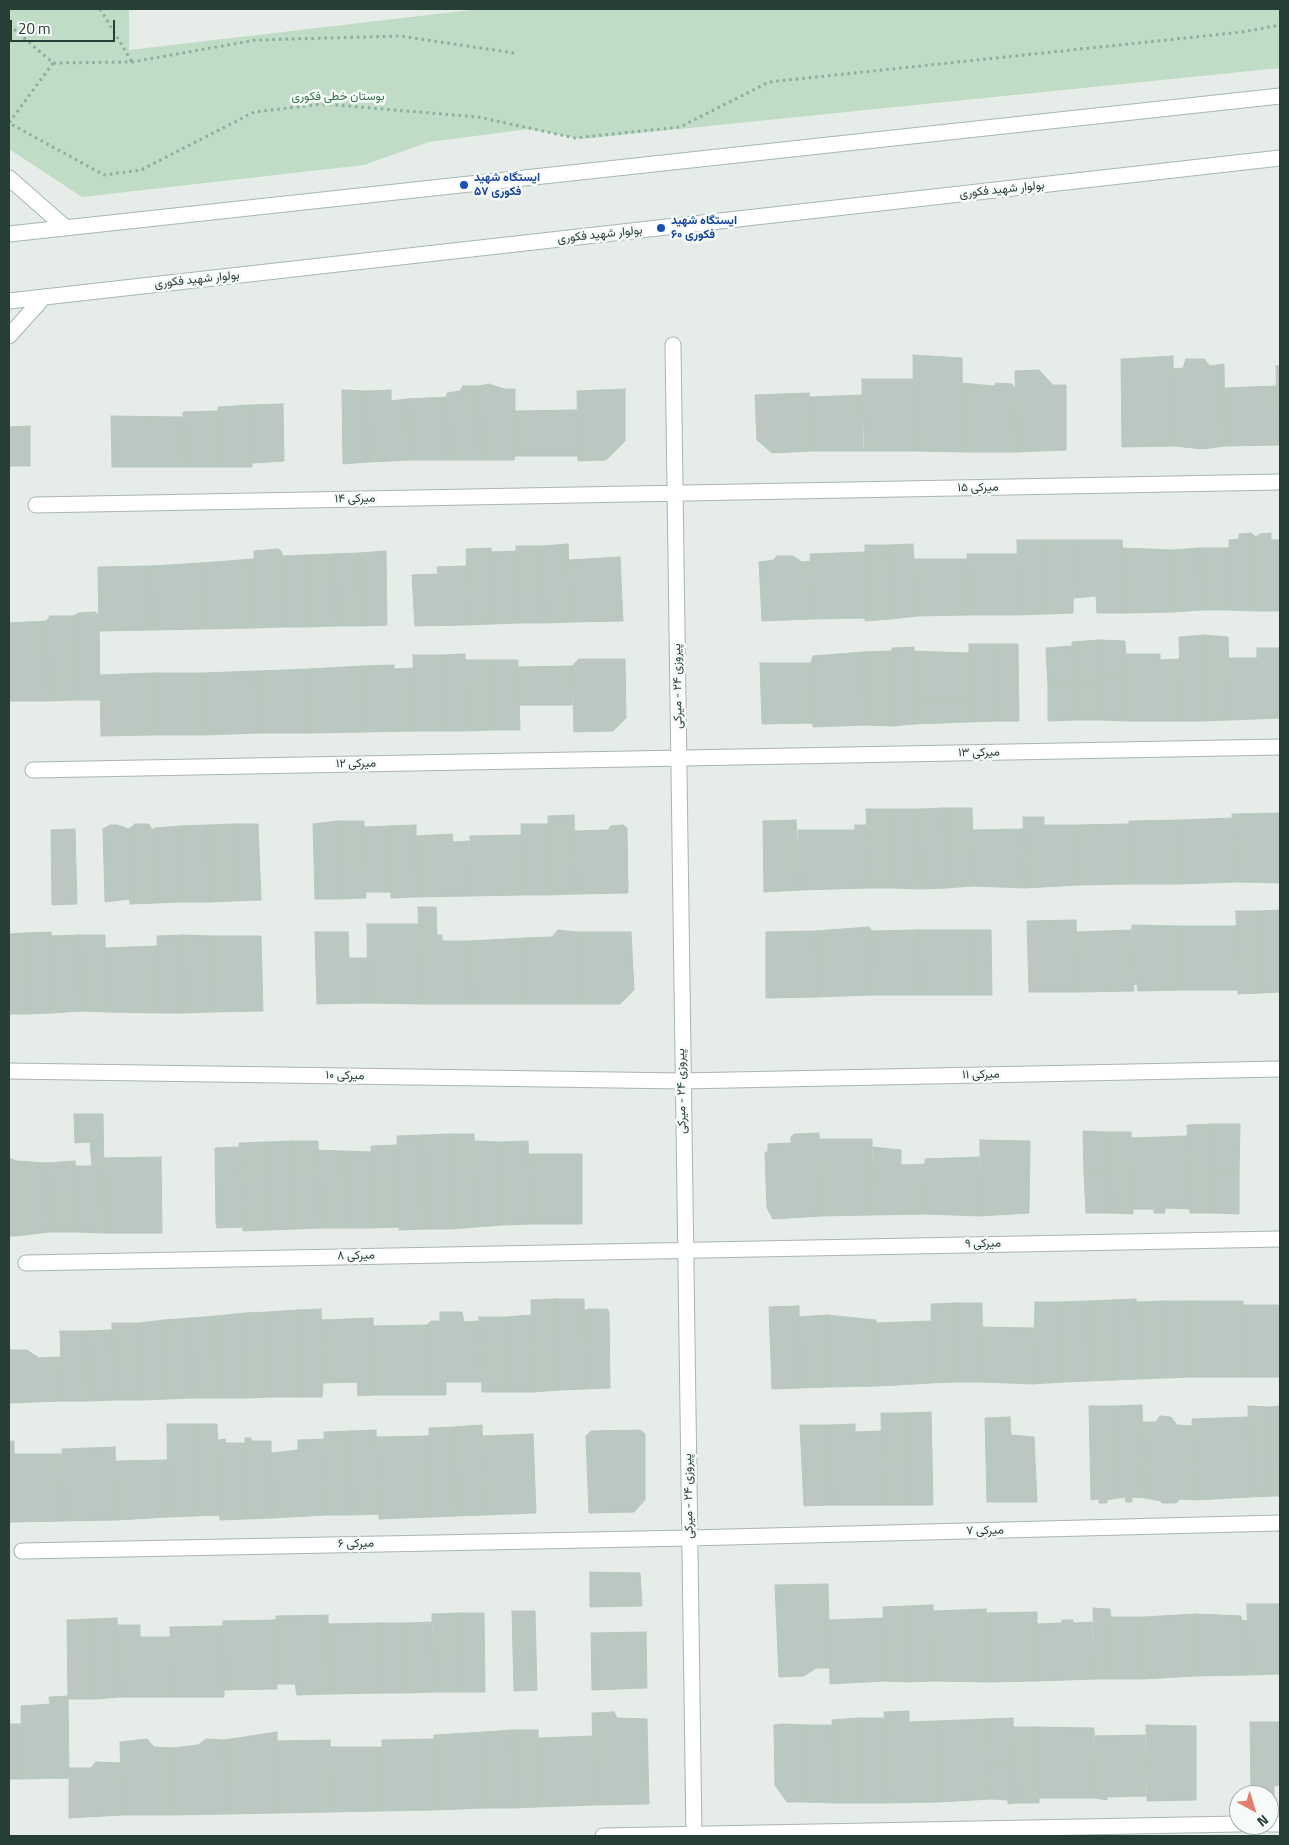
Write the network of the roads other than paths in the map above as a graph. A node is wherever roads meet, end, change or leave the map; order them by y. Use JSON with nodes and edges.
{"nodes":[{"id":1,"x":1280,"y":96,"type":"edge"},
{"id":2,"x":1280,"y":158,"type":"edge"},
{"id":3,"x":9,"y":178,"type":"edge"},
{"id":4,"x":66,"y":228,"type":"junction"},
{"id":5,"x":9,"y":234,"type":"edge"},
{"id":6,"x":44,"y":297,"type":"junction"},
{"id":7,"x":9,"y":301,"type":"edge"},
{"id":8,"x":9,"y":336,"type":"edge"},
{"id":9,"x":673,"y":345,"type":"dead end"},
{"id":10,"x":1280,"y":482,"type":"edge"},
{"id":11,"x":675,"y":493,"type":"junction"},
{"id":12,"x":36,"y":505,"type":"dead end"},
{"id":13,"x":1280,"y":747,"type":"edge"},
{"id":14,"x":678,"y":759,"type":"junction"},
{"id":15,"x":33,"y":770,"type":"dead end"},
{"id":16,"x":1280,"y":1068,"type":"edge"},
{"id":17,"x":9,"y":1071,"type":"edge"},
{"id":18,"x":682,"y":1080,"type":"junction"},
{"id":19,"x":1280,"y":1239,"type":"edge"},
{"id":20,"x":686,"y":1250,"type":"junction"},
{"id":21,"x":26,"y":1263,"type":"dead end"},
{"id":22,"x":1280,"y":1523,"type":"edge"},
{"id":23,"x":690,"y":1538,"type":"junction"},
{"id":24,"x":22,"y":1551,"type":"dead end"},
{"id":25,"x":1229,"y":1824,"type":"edge"},
{"id":26,"x":694,"y":1835,"type":"edge"},
{"id":27,"x":603,"y":1836,"type":"edge"}],
"edges":[{"from":1,"to":4,"type":"street"},
{"from":2,"to":6,"type":"street","name":"بولوار شهید فکوری"},
{"from":3,"to":4,"type":"street"},
{"from":4,"to":5,"type":"street"},
{"from":6,"to":7,"type":"street","name":"بولوار شهید فکوری"},
{"from":6,"to":8,"type":"street"},
{"from":9,"to":11,"type":"street","name":"پیروزی ۲۴ - میرکی"},
{"from":10,"to":11,"type":"street","name":"میرکی ۱۵"},
{"from":11,"to":12,"type":"street","name":"میرکی ۱۴"},
{"from":11,"to":14,"type":"street","name":"پیروزی ۲۴ - میرکی"},
{"from":13,"to":14,"type":"street","name":"میرکی ۱۳"},
{"from":14,"to":15,"type":"street","name":"میرکی ۱۲"},
{"from":14,"to":18,"type":"street","name":"پیروزی ۲۴ - میرکی"},
{"from":16,"to":18,"type":"street","name":"میرکی ۱۱"},
{"from":17,"to":18,"type":"street","name":"میرکی ۱۰"},
{"from":18,"to":20,"type":"street","name":"پیروزی ۲۴ - میرکی"},
{"from":19,"to":20,"type":"street","name":"میرکی ۹"},
{"from":20,"to":21,"type":"street","name":"میرکی ۸"},
{"from":20,"to":23,"type":"street","name":"پیروزی ۲۴ - میرکی"},
{"from":22,"to":23,"type":"street","name":"میرکی ۷"},
{"from":23,"to":24,"type":"street","name":"میرکی ۶"},
{"from":23,"to":26,"type":"street","name":"پیروزی ۲۴ - میرکی"},
{"from":25,"to":26,"type":"street"},
{"from":26,"to":27,"type":"street"}]}
